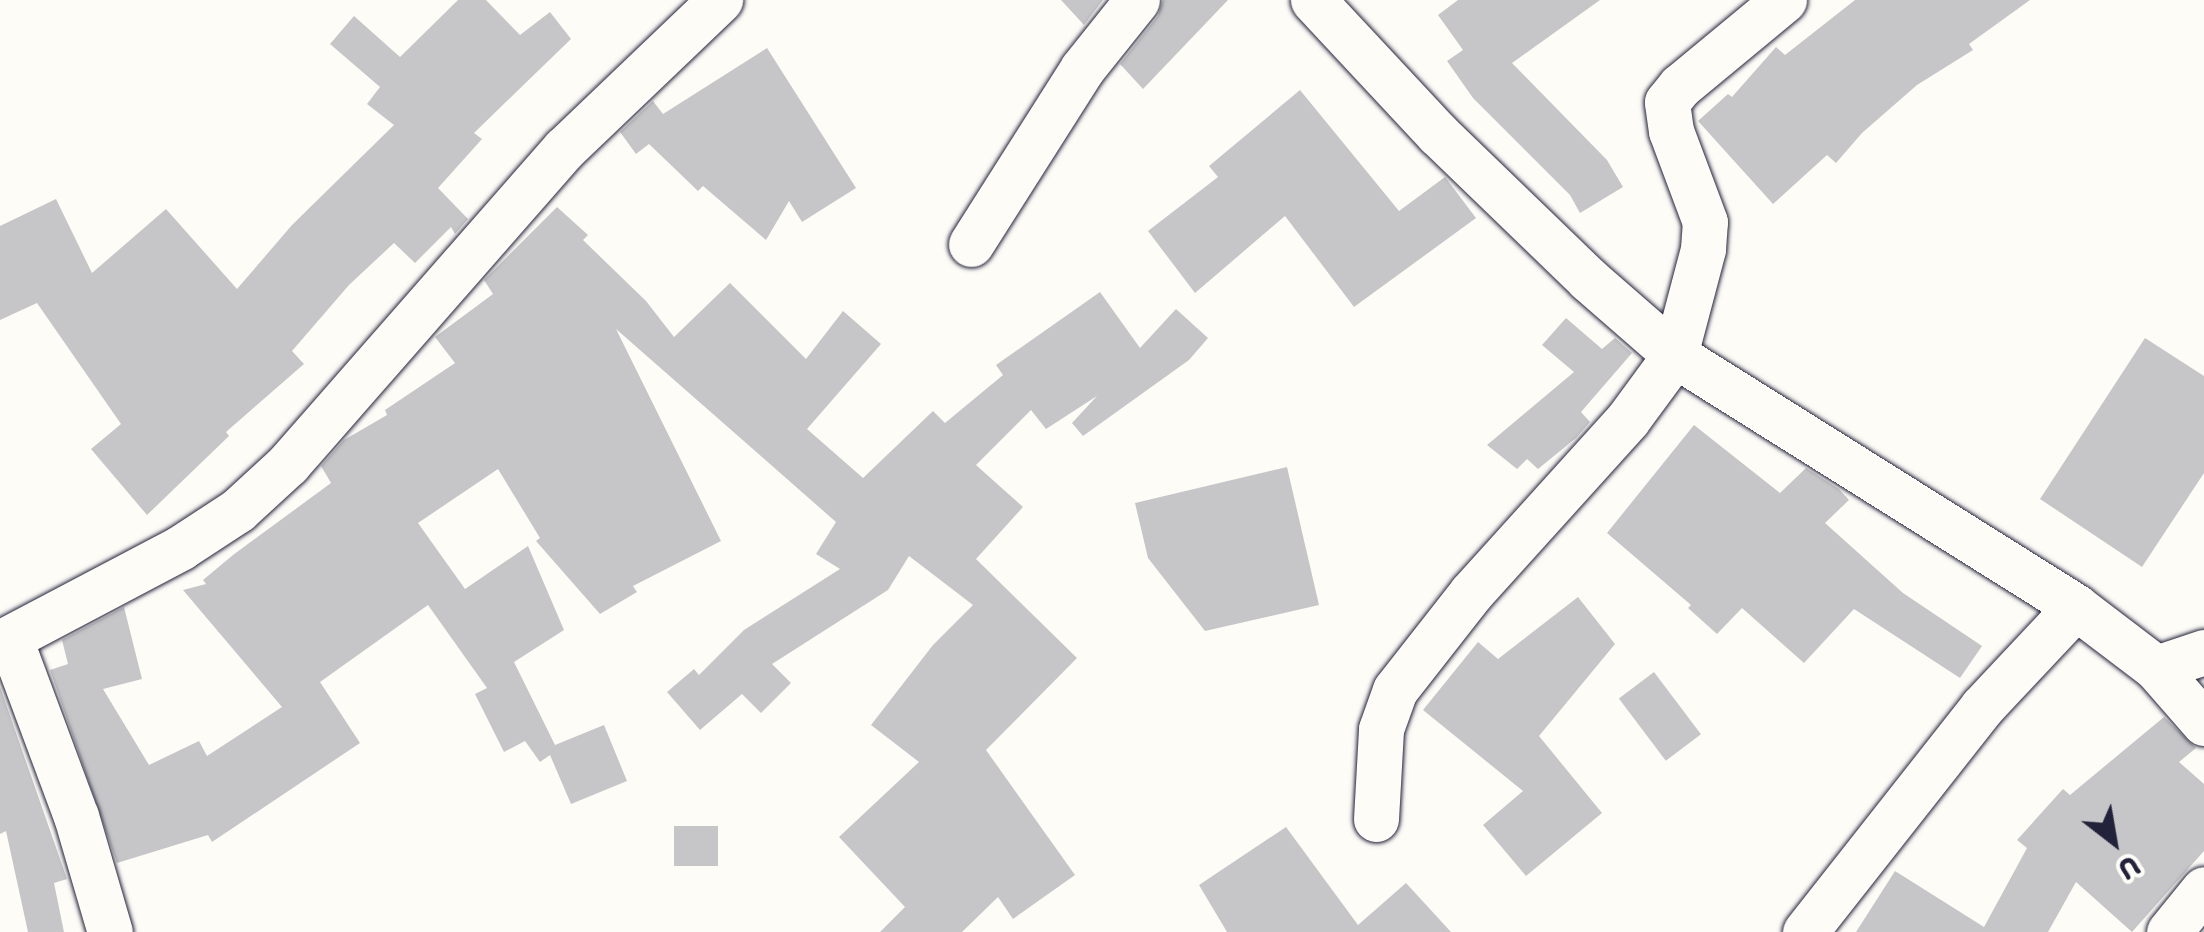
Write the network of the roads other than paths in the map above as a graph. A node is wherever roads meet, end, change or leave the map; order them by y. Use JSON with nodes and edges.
{"nodes":[{"id":1,"x":720,"y":0,"type":"edge"},
{"id":2,"x":1137,"y":0,"type":"edge"},
{"id":3,"x":1314,"y":0,"type":"edge"},
{"id":4,"x":1784,"y":0,"type":"edge"},
{"id":5,"x":971,"y":244,"type":"dead end"},
{"id":6,"x":1675,"y":355,"type":"junction"},
{"id":7,"x":2076,"y":607,"type":"junction"},
{"id":8,"x":5,"y":641,"type":"edge"},
{"id":9,"x":2204,"y":652,"type":"edge"},
{"id":10,"x":2156,"y":668,"type":"junction"},
{"id":11,"x":2204,"y":723,"type":"edge"},
{"id":12,"x":1376,"y":820,"type":"dead end"},
{"id":13,"x":2204,"y":888,"type":"edge"},
{"id":14,"x":110,"y":932,"type":"edge"},
{"id":15,"x":1804,"y":932,"type":"edge"},
{"id":16,"x":2169,"y":932,"type":"edge"}],
"edges":[{"from":1,"to":8,"type":"street"},
{"from":2,"to":5,"type":"street"},
{"from":3,"to":6,"type":"street"},
{"from":4,"to":6,"type":"street"},
{"from":6,"to":7,"type":"street"},
{"from":6,"to":12,"type":"street"},
{"from":7,"to":10,"type":"street"},
{"from":7,"to":15,"type":"street"},
{"from":8,"to":14,"type":"street"},
{"from":9,"to":10,"type":"street"},
{"from":10,"to":11,"type":"street"},
{"from":13,"to":16,"type":"street"}]}
